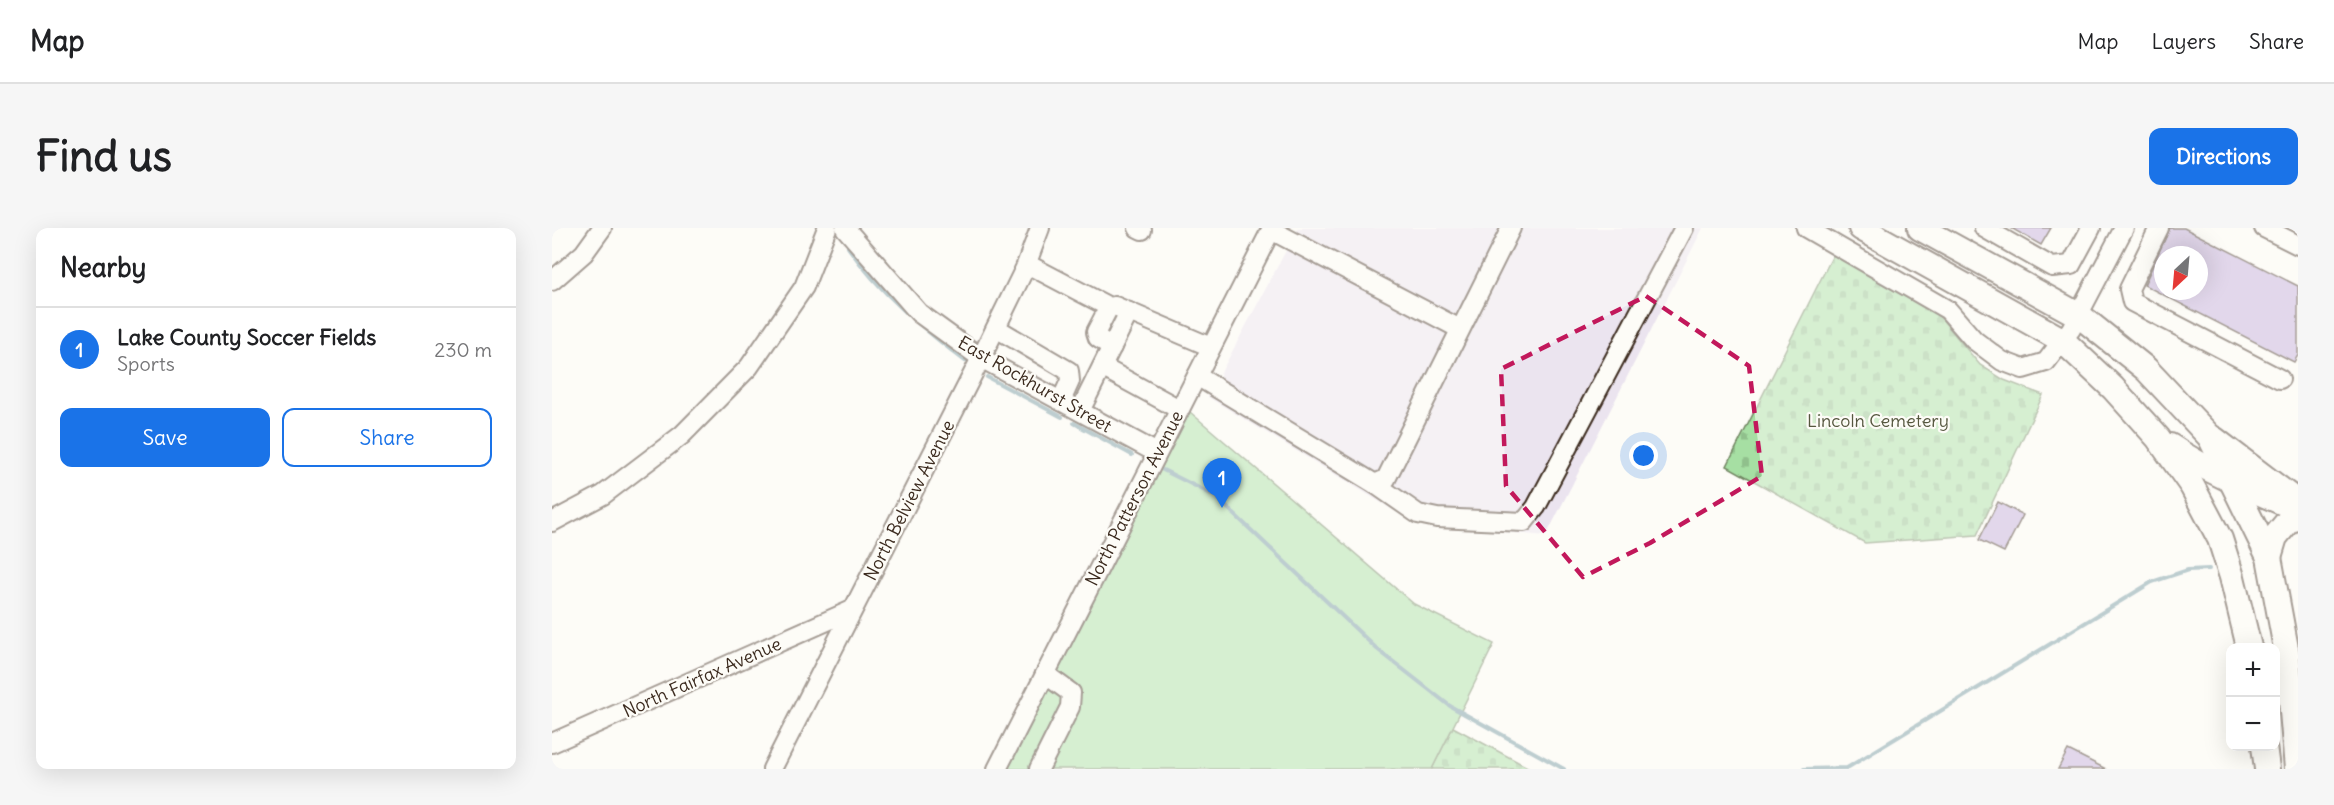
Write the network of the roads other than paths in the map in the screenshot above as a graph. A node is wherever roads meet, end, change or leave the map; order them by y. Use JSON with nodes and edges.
{"nodes":[{"id":1,"x":602,"y":228,"type":"edge"},
{"id":2,"x":826,"y":228,"type":"edge"},
{"id":3,"x":845,"y":228,"type":"edge"},
{"id":4,"x":1040,"y":228,"type":"edge"},
{"id":5,"x":1510,"y":228,"type":"edge"},
{"id":6,"x":1684,"y":228,"type":"edge"},
{"id":7,"x":1806,"y":228,"type":"edge"},
{"id":8,"x":1861,"y":228,"type":"edge"},
{"id":9,"x":1920,"y":228,"type":"edge"},
{"id":10,"x":1984,"y":228,"type":"edge"},
{"id":11,"x":2091,"y":228,"type":"edge"},
{"id":12,"x":2124,"y":228,"type":"edge"},
{"id":13,"x":2159,"y":228,"type":"edge"},
{"id":14,"x":2264,"y":228,"type":"edge"},
{"id":15,"x":1272,"y":229,"type":"edge"},
{"id":16,"x":2298,"y":245,"type":"edge"},
{"id":17,"x":1027,"y":264,"type":"junction"},
{"id":18,"x":552,"y":281,"type":"edge"},
{"id":19,"x":1109,"y":307,"type":"junction"},
{"id":20,"x":1130,"y":312,"type":"junction"},
{"id":21,"x":2080,"y":316,"type":"junction"},
{"id":22,"x":996,"y":328,"type":"junction"},
{"id":23,"x":1460,"y":329,"type":"junction"},
{"id":24,"x":2062,"y":340,"type":"junction"},
{"id":25,"x":1112,"y":347,"type":"junction"},
{"id":26,"x":1211,"y":347,"type":"junction"},
{"id":27,"x":981,"y":358,"type":"junction"},
{"id":28,"x":1102,"y":367,"type":"junction"},
{"id":29,"x":1197,"y":376,"type":"junction"},
{"id":30,"x":2280,"y":379,"type":"dead end"},
{"id":31,"x":1061,"y":401,"type":"junction"},
{"id":32,"x":1179,"y":409,"type":"junction"},
{"id":33,"x":1080,"y":411,"type":"junction"},
{"id":34,"x":2210,"y":436,"type":"junction"},
{"id":35,"x":2158,"y":438,"type":"junction"},
{"id":36,"x":1157,"y":453,"type":"junction"},
{"id":37,"x":2232,"y":482,"type":"junction"},
{"id":38,"x":1375,"y":484,"type":"junction"},
{"id":39,"x":2298,"y":503,"type":"edge"},
{"id":40,"x":2298,"y":508,"type":"edge"},
{"id":41,"x":2298,"y":518,"type":"edge"},
{"id":42,"x":552,"y":522,"type":"edge"},
{"id":43,"x":2269,"y":557,"type":"junction"},
{"id":44,"x":852,"y":610,"type":"junction"},
{"id":45,"x":2248,"y":643,"type":"edge"},
{"id":46,"x":1045,"y":674,"type":"junction"},
{"id":47,"x":552,"y":743,"type":"edge"},
{"id":48,"x":2265,"y":751,"type":"edge"},
{"id":49,"x":772,"y":769,"type":"edge"},
{"id":50,"x":997,"y":769,"type":"edge"},
{"id":51,"x":1039,"y":769,"type":"edge"},
{"id":52,"x":2267,"y":769,"type":"edge"},
{"id":53,"x":2297,"y":769,"type":"edge"}],
"edges":[{"from":1,"to":18,"type":"street"},
{"from":2,"to":42,"type":"street"},
{"from":3,"to":27,"type":"street","name":"East Rockhurst Street"},
{"from":4,"to":17,"type":"street","name":"North Belview Avenue"},
{"from":5,"to":23,"type":"street"},
{"from":6,"to":38,"type":"street"},
{"from":7,"to":24,"type":"street"},
{"from":8,"to":24,"type":"main road"},
{"from":9,"to":21,"type":"main road"},
{"from":10,"to":11,"type":"street"},
{"from":12,"to":21,"type":"street"},
{"from":13,"to":30,"type":"street"},
{"from":14,"to":16,"type":"street"},
{"from":15,"to":23,"type":"street"},
{"from":15,"to":26,"type":"street","name":"North Patterson Avenue"},
{"from":17,"to":19,"type":"street"},
{"from":17,"to":22,"type":"street","name":"North Belview Avenue"},
{"from":19,"to":20,"type":"street"},
{"from":19,"to":25,"type":"street"},
{"from":20,"to":25,"type":"street"},
{"from":20,"to":26,"type":"street"},
{"from":21,"to":24,"type":"street"},
{"from":21,"to":34,"type":"main road"},
{"from":22,"to":27,"type":"street","name":"North Belview Avenue"},
{"from":22,"to":31,"type":"street"},
{"from":23,"to":38,"type":"street"},
{"from":24,"to":35,"type":"main road"},
{"from":25,"to":28,"type":"street"},
{"from":26,"to":29,"type":"street","name":"North Patterson Avenue"},
{"from":27,"to":31,"type":"street","name":"East Rockhurst Street"},
{"from":27,"to":44,"type":"street","name":"North Belview Avenue"},
{"from":28,"to":32,"type":"street"},
{"from":28,"to":33,"type":"street"},
{"from":29,"to":32,"type":"street","name":"North Patterson Avenue"},
{"from":29,"to":38,"type":"street"},
{"from":31,"to":33,"type":"street","name":"East Rockhurst Street"},
{"from":32,"to":36,"type":"street","name":"North Patterson Avenue"},
{"from":33,"to":36,"type":"street","name":"East Rockhurst Street"},
{"from":34,"to":37,"type":"main road"},
{"from":34,"to":39,"type":"main road"},
{"from":35,"to":37,"type":"main road"},
{"from":35,"to":45,"type":"main road"},
{"from":36,"to":46,"type":"street","name":"North Patterson Avenue"},
{"from":37,"to":40,"type":"main road"},
{"from":37,"to":43,"type":"main road"},
{"from":41,"to":43,"type":"main road"},
{"from":43,"to":53,"type":"main road"},
{"from":44,"to":47,"type":"street","name":"North Fairfax Avenue"},
{"from":44,"to":49,"type":"street","name":"North Belview Avenue"},
{"from":46,"to":50,"type":"street","name":"North Patterson Avenue"},
{"from":46,"to":51,"type":"street"},
{"from":48,"to":52,"type":"main road"}]}
